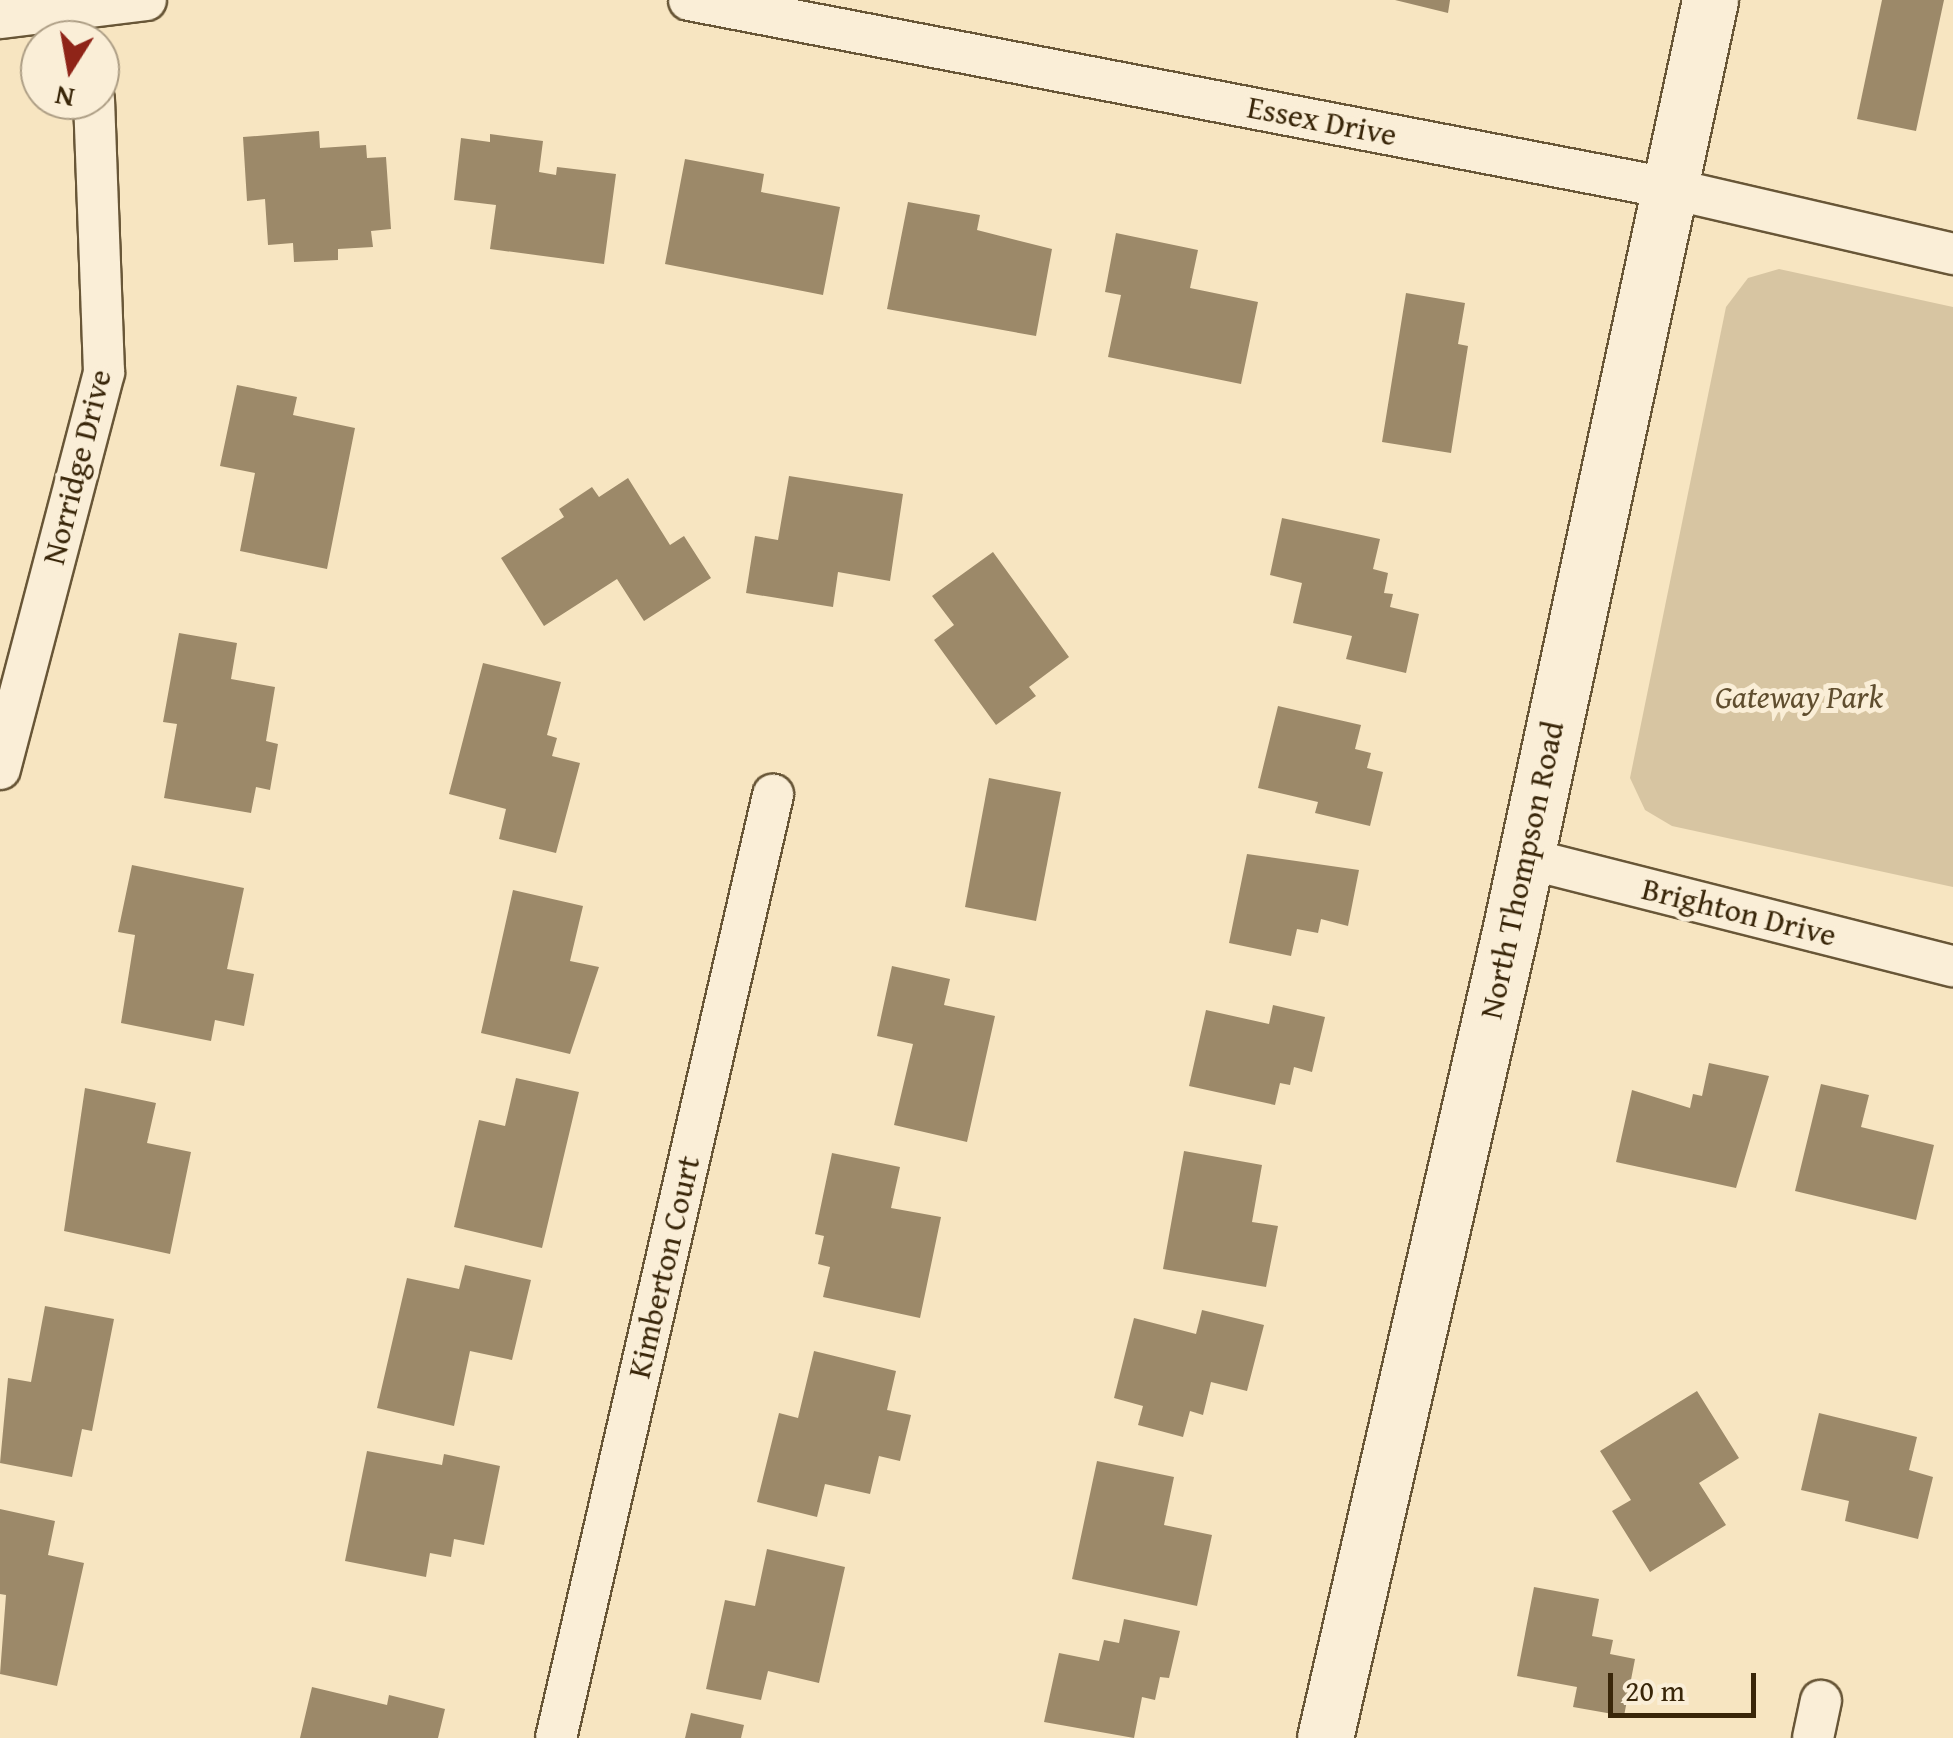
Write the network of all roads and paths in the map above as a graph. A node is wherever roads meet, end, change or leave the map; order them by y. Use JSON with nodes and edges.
{"nodes":[{"id":1,"x":146,"y":0,"type":"edge"},
{"id":2,"x":689,"y":0,"type":"edge"},
{"id":3,"x":1710,"y":0,"type":"edge"},
{"id":4,"x":0,"y":18,"type":"edge"},
{"id":5,"x":28,"y":20,"type":"edge"},
{"id":6,"x":94,"y":20,"type":"edge"},
{"id":7,"x":95,"y":120,"type":"edge"},
{"id":8,"x":1668,"y":188,"type":"junction"},
{"id":9,"x":1953,"y":254,"type":"edge"},
{"id":10,"x":0,"y":769,"type":"edge"},
{"id":11,"x":773,"y":795,"type":"dead end"},
{"id":12,"x":1524,"y":858,"type":"junction"},
{"id":13,"x":1953,"y":966,"type":"edge"},
{"id":14,"x":556,"y":1738,"type":"edge"},
{"id":15,"x":1326,"y":1738,"type":"edge"}],
"edges":[{"from":1,"to":6,"type":"street"},
{"from":2,"to":8,"type":"street","name":"Essex Drive"},
{"from":3,"to":8,"type":"street","name":"North Thompson Road"},
{"from":4,"to":5,"type":"street"},
{"from":7,"to":10,"type":"street","name":"Norridge Drive"},
{"from":8,"to":9,"type":"street","name":"Essex Drive"},
{"from":8,"to":12,"type":"street","name":"North Thompson Road"},
{"from":11,"to":14,"type":"street","name":"Kimberton Court"},
{"from":12,"to":13,"type":"street","name":"Brighton Drive"},
{"from":12,"to":15,"type":"street","name":"North Thompson Road"}]}
